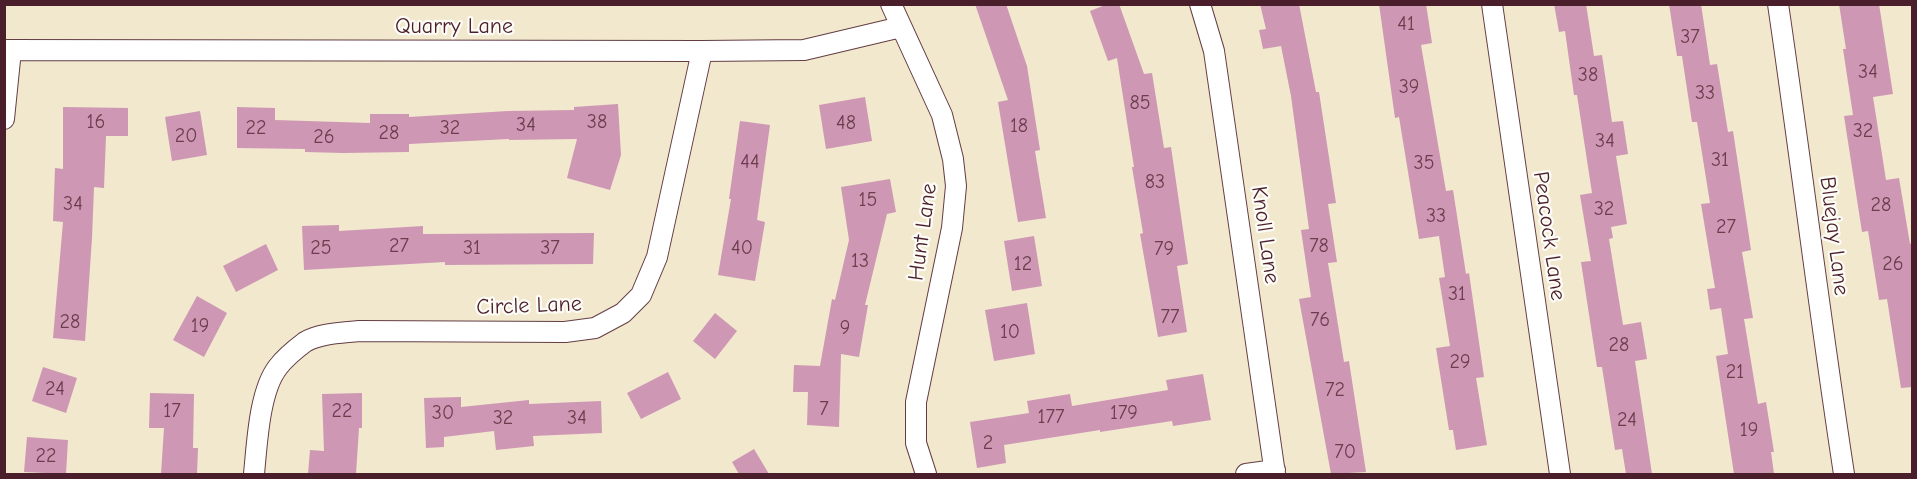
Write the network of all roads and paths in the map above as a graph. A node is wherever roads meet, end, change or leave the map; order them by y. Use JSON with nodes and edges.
{"nodes":[{"id":1,"x":891,"y":4,"type":"edge"},
{"id":2,"x":1200,"y":4,"type":"edge"},
{"id":3,"x":1492,"y":4,"type":"edge"},
{"id":4,"x":1778,"y":4,"type":"edge"},
{"id":5,"x":901,"y":27,"type":"junction"},
{"id":6,"x":8,"y":50,"type":"edge"},
{"id":7,"x":702,"y":51,"type":"junction"},
{"id":8,"x":4,"y":119,"type":"edge"},
{"id":9,"x":1275,"y":472,"type":"edge"},
{"id":10,"x":254,"y":474,"type":"edge"},
{"id":11,"x":926,"y":474,"type":"edge"},
{"id":12,"x":1246,"y":474,"type":"edge"},
{"id":13,"x":1560,"y":474,"type":"edge"},
{"id":14,"x":1844,"y":474,"type":"edge"}],
"edges":[{"from":1,"to":5,"type":"street","name":"Hunt Lane"},
{"from":2,"to":9,"type":"street","name":"Knoll Lane"},
{"from":3,"to":13,"type":"street","name":"Peacock Lane"},
{"from":4,"to":14,"type":"street","name":"Bluejay Lane"},
{"from":5,"to":7,"type":"street","name":"Quarry Lane"},
{"from":5,"to":11,"type":"street","name":"Hunt Lane"},
{"from":6,"to":7,"type":"street","name":"Quarry Lane"},
{"from":6,"to":8,"type":"street"},
{"from":7,"to":10,"type":"street","name":"Circle Lane"},
{"from":9,"to":12,"type":"street"}]}
